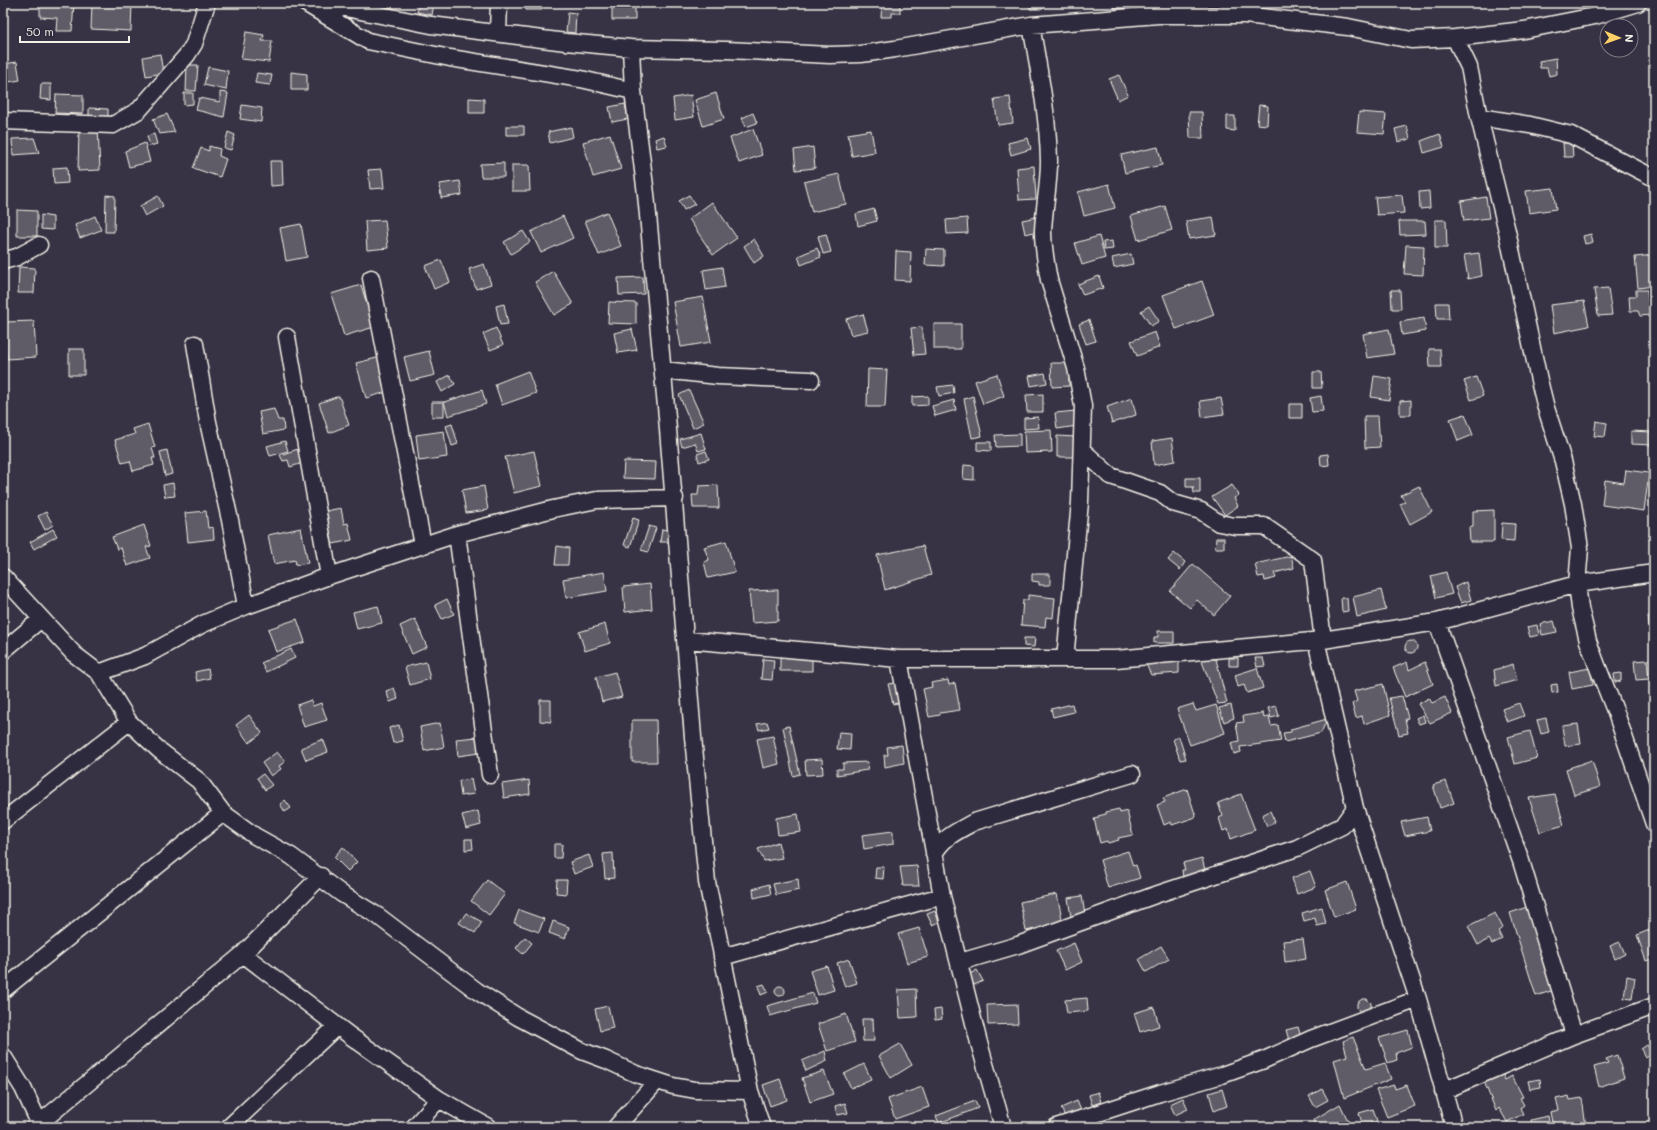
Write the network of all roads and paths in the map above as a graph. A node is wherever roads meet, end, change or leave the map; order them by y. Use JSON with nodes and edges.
{"nodes":[{"id":1,"x":206,"y":3,"type":"edge"},
{"id":2,"x":305,"y":3,"type":"edge"},
{"id":3,"x":320,"y":3,"type":"edge"},
{"id":4,"x":499,"y":3,"type":"edge"},
{"id":5,"x":1638,"y":3,"type":"edge"},
{"id":6,"x":1031,"y":26,"type":"junction"},
{"id":7,"x":498,"y":33,"type":"junction"},
{"id":8,"x":1455,"y":38,"type":"junction"},
{"id":9,"x":631,"y":48,"type":"junction"},
{"id":10,"x":633,"y":91,"type":"junction"},
{"id":11,"x":1479,"y":117,"type":"junction"},
{"id":12,"x":3,"y":121,"type":"edge"},
{"id":13,"x":1654,"y":178,"type":"edge"},
{"id":14,"x":39,"y":245,"type":"dead end"},
{"id":15,"x":3,"y":261,"type":"edge"},
{"id":16,"x":371,"y":278,"type":"dead end"},
{"id":17,"x":287,"y":337,"type":"dead end"},
{"id":18,"x":195,"y":344,"type":"dead end"},
{"id":19,"x":663,"y":370,"type":"junction"},
{"id":20,"x":811,"y":380,"type":"dead end"},
{"id":21,"x":1082,"y":450,"type":"junction"},
{"id":22,"x":675,"y":498,"type":"junction"},
{"id":23,"x":457,"y":534,"type":"junction"},
{"id":24,"x":423,"y":545,"type":"junction"},
{"id":25,"x":1654,"y":572,"type":"edge"},
{"id":26,"x":329,"y":576,"type":"junction"},
{"id":27,"x":3,"y":577,"type":"edge"},
{"id":28,"x":1577,"y":584,"type":"junction"},
{"id":29,"x":246,"y":606,"type":"junction"},
{"id":30,"x":41,"y":619,"type":"junction"},
{"id":31,"x":1437,"y":622,"type":"junction"},
{"id":32,"x":686,"y":640,"type":"junction"},
{"id":33,"x":1319,"y":640,"type":"junction"},
{"id":34,"x":3,"y":651,"type":"edge"},
{"id":35,"x":1065,"y":658,"type":"junction"},
{"id":36,"x":899,"y":659,"type":"junction"},
{"id":37,"x":99,"y":673,"type":"junction"},
{"id":38,"x":129,"y":722,"type":"junction"},
{"id":39,"x":1132,"y":774,"type":"dead end"},
{"id":40,"x":490,"y":775,"type":"dead end"},
{"id":41,"x":1651,"y":805,"type":"edge"},
{"id":42,"x":1355,"y":808,"type":"junction"},
{"id":43,"x":223,"y":813,"type":"junction"},
{"id":44,"x":3,"y":821,"type":"edge"},
{"id":45,"x":1654,"y":824,"type":"edge"},
{"id":46,"x":934,"y":854,"type":"junction"},
{"id":47,"x":321,"y":876,"type":"junction"},
{"id":48,"x":942,"y":896,"type":"junction"},
{"id":49,"x":243,"y":954,"type":"junction"},
{"id":50,"x":722,"y":957,"type":"junction"},
{"id":51,"x":960,"y":962,"type":"junction"},
{"id":52,"x":3,"y":990,"type":"edge"},
{"id":53,"x":1418,"y":999,"type":"junction"},
{"id":54,"x":1654,"y":1006,"type":"edge"},
{"id":55,"x":337,"y":1026,"type":"junction"},
{"id":56,"x":1574,"y":1035,"type":"junction"},
{"id":57,"x":3,"y":1056,"type":"edge"},
{"id":58,"x":657,"y":1081,"type":"junction"},
{"id":59,"x":750,"y":1091,"type":"junction"},
{"id":60,"x":1443,"y":1091,"type":"junction"},
{"id":61,"x":439,"y":1099,"type":"junction"},
{"id":62,"x":38,"y":1126,"type":"edge"},
{"id":63,"x":229,"y":1127,"type":"edge"},
{"id":64,"x":414,"y":1127,"type":"edge"},
{"id":65,"x":488,"y":1127,"type":"edge"},
{"id":66,"x":616,"y":1127,"type":"edge"},
{"id":67,"x":762,"y":1127,"type":"edge"},
{"id":68,"x":1003,"y":1127,"type":"edge"},
{"id":69,"x":1056,"y":1127,"type":"edge"},
{"id":70,"x":1454,"y":1127,"type":"edge"}],
"edges":[{"from":1,"to":12,"type":"street"},
{"from":2,"to":10,"type":"street"},
{"from":3,"to":7,"type":"street"},
{"from":4,"to":7,"type":"street"},
{"from":5,"to":8,"type":"street"},
{"from":6,"to":8,"type":"street"},
{"from":6,"to":9,"type":"street"},
{"from":6,"to":21,"type":"street"},
{"from":7,"to":9,"type":"street"},
{"from":8,"to":11,"type":"street"},
{"from":9,"to":10,"type":"street"},
{"from":10,"to":19,"type":"street"},
{"from":11,"to":13,"type":"street"},
{"from":11,"to":28,"type":"street"},
{"from":14,"to":15,"type":"street"},
{"from":16,"to":24,"type":"street"},
{"from":17,"to":26,"type":"street"},
{"from":18,"to":29,"type":"street"},
{"from":19,"to":20,"type":"street"},
{"from":19,"to":22,"type":"street"},
{"from":21,"to":33,"type":"street"},
{"from":21,"to":35,"type":"street"},
{"from":22,"to":23,"type":"street"},
{"from":22,"to":32,"type":"street"},
{"from":23,"to":24,"type":"street"},
{"from":23,"to":40,"type":"street"},
{"from":24,"to":26,"type":"street"},
{"from":25,"to":28,"type":"street"},
{"from":26,"to":29,"type":"street"},
{"from":27,"to":30,"type":"street"},
{"from":28,"to":31,"type":"street"},
{"from":28,"to":41,"type":"street"},
{"from":29,"to":37,"type":"street"},
{"from":30,"to":34,"type":"street"},
{"from":30,"to":37,"type":"street"},
{"from":31,"to":33,"type":"street"},
{"from":31,"to":56,"type":"street"},
{"from":32,"to":36,"type":"street"},
{"from":32,"to":50,"type":"street"},
{"from":33,"to":35,"type":"street"},
{"from":33,"to":42,"type":"street"},
{"from":35,"to":36,"type":"street"},
{"from":36,"to":46,"type":"street"},
{"from":37,"to":38,"type":"street"},
{"from":38,"to":43,"type":"street"},
{"from":38,"to":44,"type":"street"},
{"from":39,"to":46,"type":"street"},
{"from":41,"to":45,"type":"street"},
{"from":42,"to":51,"type":"street"},
{"from":42,"to":53,"type":"street"},
{"from":43,"to":47,"type":"street"},
{"from":43,"to":52,"type":"street"},
{"from":46,"to":48,"type":"street"},
{"from":47,"to":49,"type":"street"},
{"from":47,"to":58,"type":"street"},
{"from":48,"to":50,"type":"street"},
{"from":48,"to":51,"type":"street"},
{"from":49,"to":55,"type":"street"},
{"from":49,"to":62,"type":"street"},
{"from":50,"to":59,"type":"street"},
{"from":51,"to":68,"type":"street"},
{"from":53,"to":60,"type":"street"},
{"from":53,"to":69,"type":"street"},
{"from":54,"to":56,"type":"street"},
{"from":55,"to":61,"type":"street"},
{"from":55,"to":63,"type":"street"},
{"from":56,"to":60,"type":"street"},
{"from":57,"to":62,"type":"street"},
{"from":58,"to":59,"type":"street"},
{"from":58,"to":66,"type":"street"},
{"from":59,"to":67,"type":"street"},
{"from":60,"to":70,"type":"street"},
{"from":61,"to":64,"type":"street"},
{"from":61,"to":65,"type":"street"}]}
